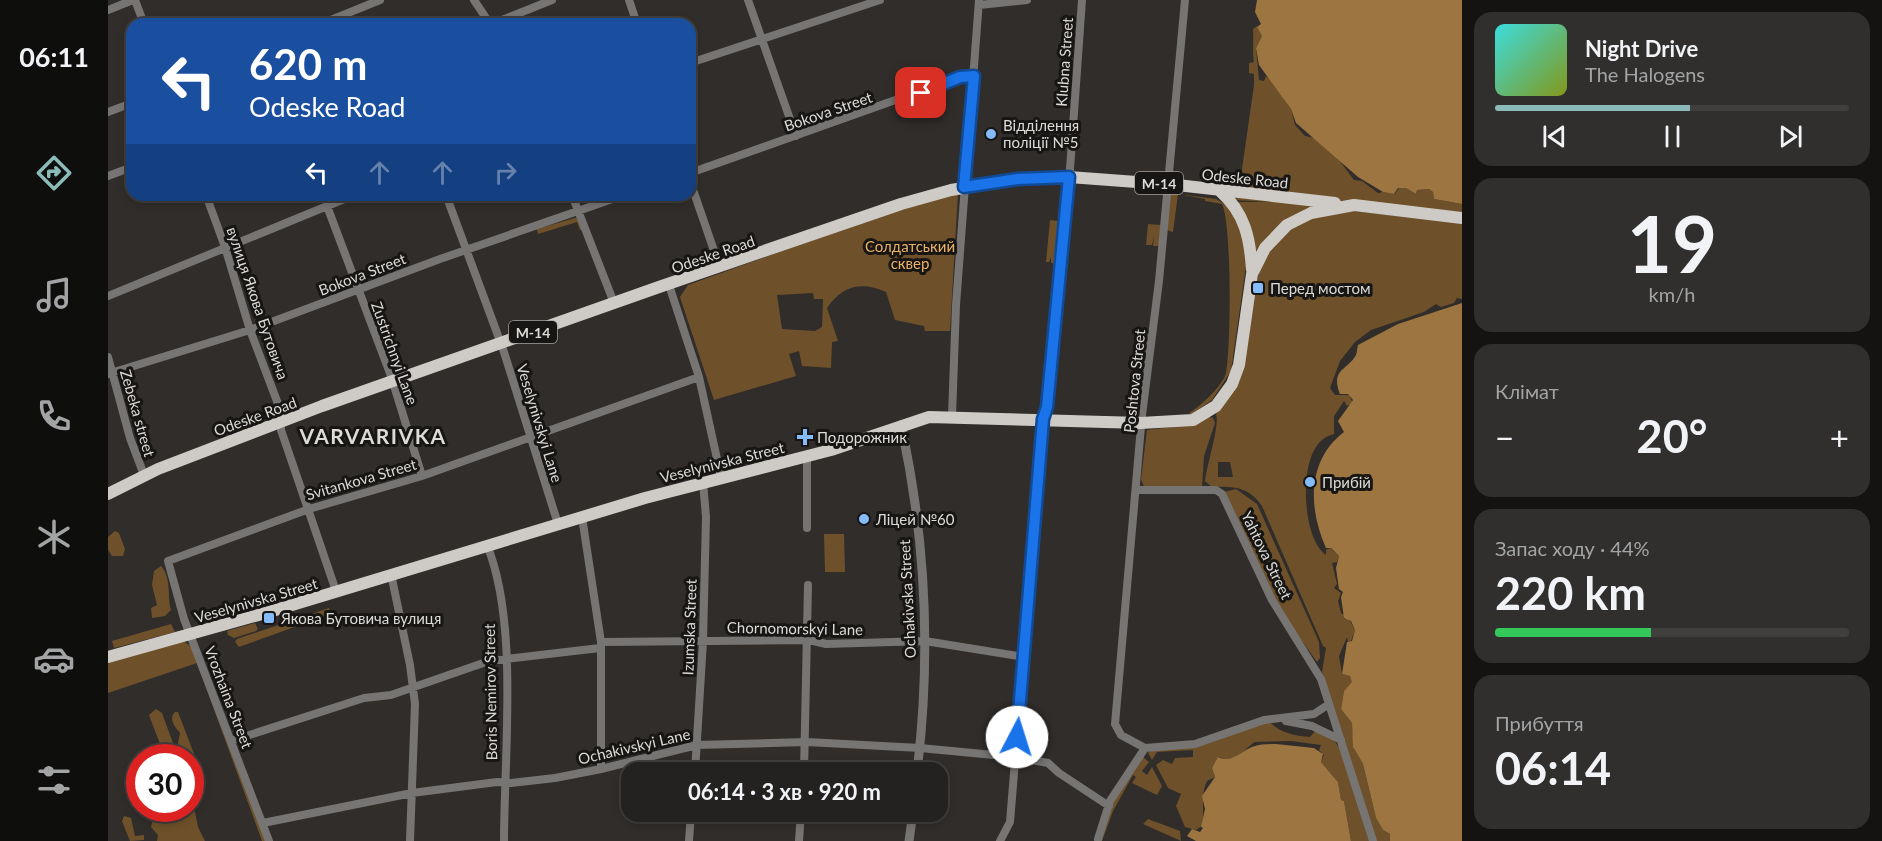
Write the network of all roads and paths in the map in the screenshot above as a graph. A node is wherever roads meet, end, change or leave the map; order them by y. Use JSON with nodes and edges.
{"nodes":[{"id":1,"x":134,"y":0,"type":"edge"},
{"id":2,"x":380,"y":0,"type":"edge"},
{"id":3,"x":474,"y":0,"type":"edge"},
{"id":4,"x":552,"y":0,"type":"edge"},
{"id":5,"x":629,"y":0,"type":"edge"},
{"id":6,"x":748,"y":0,"type":"edge"},
{"id":7,"x":880,"y":0,"type":"edge"},
{"id":8,"x":1027,"y":0,"type":"edge"},
{"id":9,"x":1082,"y":0,"type":"edge"},
{"id":10,"x":1185,"y":0,"type":"edge"},
{"id":11,"x":979,"y":2,"type":"edge"},
{"id":12,"x":108,"y":10,"type":"edge"},
{"id":13,"x":142,"y":18,"type":"edge"},
{"id":14,"x":336,"y":18,"type":"edge"},
{"id":15,"x":487,"y":18,"type":"edge"},
{"id":16,"x":506,"y":18,"type":"edge"},
{"id":17,"x":636,"y":18,"type":"edge"},
{"id":18,"x":762,"y":40,"type":"junction"},
{"id":19,"x":696,"y":61,"type":"edge"},
{"id":20,"x":974,"y":76,"type":"junction"},
{"id":21,"x":126,"y":105,"type":"edge"},
{"id":22,"x":108,"y":112,"type":"edge"},
{"id":23,"x":796,"y":136,"type":"junction"},
{"id":24,"x":126,"y":169,"type":"edge"},
{"id":25,"x":696,"y":172,"type":"edge"},
{"id":26,"x":108,"y":176,"type":"edge"},
{"id":27,"x":1069,"y":177,"type":"junction"},
{"id":28,"x":1166,"y":184,"type":"junction"},
{"id":29,"x":964,"y":187,"type":"junction"},
{"id":30,"x":1220,"y":191,"type":"junction"},
{"id":31,"x":696,"y":198,"type":"edge"},
{"id":32,"x":208,"y":201,"type":"edge"},
{"id":33,"x":339,"y":201,"type":"edge"},
{"id":34,"x":448,"y":201,"type":"edge"},
{"id":35,"x":574,"y":201,"type":"edge"},
{"id":36,"x":609,"y":201,"type":"edge"},
{"id":37,"x":1354,"y":205,"type":"junction"},
{"id":38,"x":327,"y":206,"type":"junction"},
{"id":39,"x":579,"y":213,"type":"junction"},
{"id":40,"x":1462,"y":218,"type":"edge"},
{"id":41,"x":225,"y":247,"type":"junction"},
{"id":42,"x":466,"y":250,"type":"junction"},
{"id":43,"x":720,"y":267,"type":"junction"},
{"id":44,"x":1252,"y":274,"type":"junction"},
{"id":45,"x":669,"y":285,"type":"junction"},
{"id":46,"x":358,"y":290,"type":"junction"},
{"id":47,"x":108,"y":296,"type":"edge"},
{"id":48,"x":614,"y":303,"type":"junction"},
{"id":49,"x":250,"y":330,"type":"junction"},
{"id":50,"x":501,"y":343,"type":"junction"},
{"id":51,"x":108,"y":357,"type":"edge"},
{"id":52,"x":110,"y":374,"type":"edge"},
{"id":53,"x":699,"y":376,"type":"junction"},
{"id":54,"x":393,"y":381,"type":"junction"},
{"id":55,"x":952,"y":416,"type":"junction"},
{"id":56,"x":1043,"y":419,"type":"junction"},
{"id":57,"x":1141,"y":423,"type":"junction"},
{"id":58,"x":280,"y":424,"type":"junction"},
{"id":59,"x":901,"y":425,"type":"junction"},
{"id":60,"x":529,"y":436,"type":"junction"},
{"id":61,"x":807,"y":457,"type":"junction"},
{"id":62,"x":144,"y":475,"type":"junction"},
{"id":63,"x":422,"y":476,"type":"junction"},
{"id":64,"x":721,"y":477,"type":"junction"},
{"id":65,"x":703,"y":482,"type":"junction"},
{"id":66,"x":1136,"y":490,"type":"junction"},
{"id":67,"x":108,"y":494,"type":"edge"},
{"id":68,"x":309,"y":508,"type":"junction"},
{"id":69,"x":582,"y":517,"type":"junction"},
{"id":70,"x":558,"y":524,"type":"junction"},
{"id":71,"x":807,"y":528,"type":"dead end"},
{"id":72,"x":487,"y":545,"type":"junction"},
{"id":73,"x":168,"y":561,"type":"joint"},
{"id":74,"x":391,"y":574,"type":"junction"},
{"id":75,"x":808,"y":585,"type":"dead end"},
{"id":76,"x":336,"y":591,"type":"junction"},
{"id":77,"x":190,"y":634,"type":"junction"},
{"id":78,"x":809,"y":640,"type":"junction"},
{"id":79,"x":703,"y":641,"type":"junction"},
{"id":80,"x":926,"y":641,"type":"junction"},
{"id":81,"x":600,"y":645,"type":"junction"},
{"id":82,"x":108,"y":657,"type":"edge"},
{"id":83,"x":1024,"y":657,"type":"junction"},
{"id":84,"x":507,"y":659,"type":"junction"},
{"id":85,"x":414,"y":687,"type":"junction"},
{"id":86,"x":1329,"y":704,"type":"junction"},
{"id":87,"x":1278,"y":720,"type":"junction"},
{"id":88,"x":1341,"y":740,"type":"junction"},
{"id":89,"x":231,"y":741,"type":"junction"},
{"id":90,"x":807,"y":742,"type":"junction"},
{"id":91,"x":697,"y":745,"type":"junction"},
{"id":92,"x":920,"y":748,"type":"junction"},
{"id":93,"x":1145,"y":748,"type":"junction"},
{"id":94,"x":1015,"y":757,"type":"junction"},
{"id":95,"x":696,"y":762,"type":"edge"},
{"id":96,"x":805,"y":762,"type":"edge"},
{"id":97,"x":918,"y":762,"type":"edge"},
{"id":98,"x":601,"y":769,"type":"junction"},
{"id":99,"x":504,"y":783,"type":"junction"},
{"id":100,"x":412,"y":794,"type":"junction"},
{"id":101,"x":1109,"y":806,"type":"junction"},
{"id":102,"x":690,"y":822,"type":"edge"},
{"id":103,"x":800,"y":822,"type":"edge"},
{"id":104,"x":912,"y":822,"type":"edge"},
{"id":105,"x":263,"y":823,"type":"junction"},
{"id":106,"x":1098,"y":839,"type":"dead end"},
{"id":107,"x":269,"y":841,"type":"edge"},
{"id":108,"x":410,"y":841,"type":"edge"},
{"id":109,"x":504,"y":841,"type":"edge"},
{"id":110,"x":689,"y":841,"type":"edge"},
{"id":111,"x":799,"y":841,"type":"edge"},
{"id":112,"x":909,"y":841,"type":"edge"},
{"id":113,"x":1000,"y":841,"type":"edge"},
{"id":114,"x":1373,"y":841,"type":"edge"}],
"edges":[{"from":1,"to":12,"type":"street"},
{"from":1,"to":13,"type":"street"},
{"from":2,"to":14,"type":"street"},
{"from":3,"to":15,"type":"street"},
{"from":4,"to":16,"type":"street"},
{"from":5,"to":17,"type":"street"},
{"from":6,"to":18,"type":"street"},
{"from":7,"to":18,"type":"street"},
{"from":8,"to":11,"type":"street"},
{"from":9,"to":27,"type":"street","name":"Klubna Street"},
{"from":10,"to":28,"type":"street","name":"Poshtova Street"},
{"from":11,"to":20,"type":"street"},
{"from":18,"to":19,"type":"street"},
{"from":18,"to":23,"type":"street"},
{"from":20,"to":23,"type":"street","name":"Bokova Street"},
{"from":20,"to":29,"type":"street"},
{"from":21,"to":22,"type":"street"},
{"from":23,"to":25,"type":"street","name":"Bokova Street"},
{"from":24,"to":26,"type":"street"},
{"from":27,"to":28,"type":"highway","name":"Odeske Road","number":"М-14"},
{"from":27,"to":29,"type":"highway","name":"Odeske Road","number":"М-14"},
{"from":27,"to":56,"type":"street","name":"Klubna Street"},
{"from":28,"to":30,"type":"highway","name":"Odeske Road","number":"М-14"},
{"from":28,"to":57,"type":"street","name":"Poshtova Street"},
{"from":29,"to":43,"type":"highway","name":"Odeske Road","number":"М-14"},
{"from":29,"to":55,"type":"street"},
{"from":30,"to":37,"type":"highway","name":"Odeske Road","number":"М-14"},
{"from":30,"to":44,"type":"highway"},
{"from":31,"to":43,"type":"street"},
{"from":32,"to":41,"type":"street","name":"вулиця Якова Бутовича"},
{"from":33,"to":38,"type":"street"},
{"from":34,"to":42,"type":"street","name":"Veselynivskyi Lane"},
{"from":35,"to":39,"type":"street"},
{"from":36,"to":39,"type":"street","name":"Bokova Street"},
{"from":37,"to":40,"type":"highway","number":"М-14"},
{"from":37,"to":44,"type":"highway","number":"М-14"},
{"from":38,"to":41,"type":"street"},
{"from":38,"to":46,"type":"street","name":"Zustrichnyi Lane"},
{"from":39,"to":42,"type":"street","name":"Bokova Street"},
{"from":39,"to":48,"type":"street"},
{"from":41,"to":47,"type":"street"},
{"from":41,"to":49,"type":"street","name":"вулиця Якова Бутовича"},
{"from":42,"to":46,"type":"street","name":"Bokova Street"},
{"from":42,"to":50,"type":"street","name":"Veselynivskyi Lane"},
{"from":43,"to":45,"type":"highway","name":"Odeske Road","number":"М-14"},
{"from":44,"to":57,"type":"highway","name":"Veselynivska Street","number":"М-14"},
{"from":45,"to":48,"type":"highway","name":"Odeske Road","number":"М-14"},
{"from":45,"to":53,"type":"street"},
{"from":46,"to":49,"type":"street","name":"Bokova Street"},
{"from":46,"to":54,"type":"street","name":"Zustrichnyi Lane"},
{"from":48,"to":50,"type":"highway","name":"Odeske Road","number":"М-14"},
{"from":49,"to":52,"type":"street","name":"Bokova Street"},
{"from":49,"to":58,"type":"street","name":"вулиця Якова Бутовича"},
{"from":50,"to":54,"type":"highway","name":"Odeske Road","number":"М-14"},
{"from":50,"to":60,"type":"street","name":"Veselynivskyi Lane"},
{"from":51,"to":52,"type":"street","name":"Zebeka street"},
{"from":52,"to":62,"type":"street","name":"Zebeka street"},
{"from":53,"to":60,"type":"street","name":"Svitankova Street"},
{"from":53,"to":64,"type":"street"},
{"from":54,"to":58,"type":"highway","name":"Odeske Road","number":"М-14"},
{"from":54,"to":63,"type":"street","name":"Zustrichnyi Lane"},
{"from":55,"to":56,"type":"highway","name":"Veselynivska Street","number":"М-14"},
{"from":55,"to":59,"type":"highway","name":"Veselynivska Street","number":"М-14"},
{"from":56,"to":57,"type":"highway","name":"Veselynivska Street","number":"М-14"},
{"from":56,"to":83,"type":"street","name":"Klubna Street"},
{"from":57,"to":66,"type":"street","name":"Poshtova Street"},
{"from":58,"to":62,"type":"highway","name":"Odeske Road","number":"М-14"},
{"from":58,"to":68,"type":"street","name":"вулиця Якова Бутовича"},
{"from":59,"to":61,"type":"highway","name":"Veselynivska Street","number":"М-14"},
{"from":59,"to":80,"type":"street","name":"Ochakivska Street"},
{"from":60,"to":63,"type":"street","name":"Svitankova Street"},
{"from":60,"to":70,"type":"street","name":"Veselynivskyi Lane"},
{"from":61,"to":64,"type":"highway","name":"Veselynivska Street","number":"М-14"},
{"from":61,"to":71,"type":"street"},
{"from":62,"to":67,"type":"highway","name":"Odeske Road","number":"М-14"},
{"from":63,"to":68,"type":"street","name":"Svitankova Street"},
{"from":64,"to":65,"type":"highway","name":"Veselynivska Street","number":"М-14"},
{"from":65,"to":69,"type":"highway","name":"Veselynivska Street","number":"М-14"},
{"from":65,"to":79,"type":"street","name":"Izumska Street"},
{"from":66,"to":86,"type":"street","name":"Yahtova Street"},
{"from":66,"to":93,"type":"street","name":"Poshtova Street"},
{"from":68,"to":73,"type":"street","name":"Svitankova Street"},
{"from":68,"to":76,"type":"street","name":"вулиця Якова Бутовича"},
{"from":69,"to":70,"type":"highway","name":"Veselynivska Street","number":"М-14"},
{"from":69,"to":81,"type":"street"},
{"from":70,"to":72,"type":"highway","name":"Veselynivska Street","number":"М-14"},
{"from":72,"to":74,"type":"highway","name":"Veselynivska Street","number":"М-14"},
{"from":72,"to":84,"type":"street","name":"Boris Nemirov Street"},
{"from":73,"to":77,"type":"street","name":"Vrozhaina Street"},
{"from":74,"to":76,"type":"highway","name":"Veselynivska Street","number":"М-14"},
{"from":74,"to":85,"type":"street"},
{"from":75,"to":78,"type":"street"},
{"from":76,"to":77,"type":"highway","name":"Veselynivska Street","number":"М-14"},
{"from":77,"to":82,"type":"highway","name":"Veselynivska Street","number":"М-14"},
{"from":77,"to":89,"type":"street","name":"Vrozhaina Street"},
{"from":78,"to":79,"type":"street","name":"Chornomorskyi Lane"},
{"from":78,"to":80,"type":"street","name":"Chornomorskyi Lane"},
{"from":78,"to":90,"type":"street"},
{"from":79,"to":81,"type":"street","name":"Chornomorskyi Lane"},
{"from":79,"to":91,"type":"street","name":"Izumska Street"},
{"from":80,"to":83,"type":"street","name":"Chornomorskyi Lane"},
{"from":80,"to":92,"type":"street","name":"Ochakivska Street"},
{"from":81,"to":84,"type":"street","name":"Chornomorskyi Lane"},
{"from":81,"to":98,"type":"street"},
{"from":83,"to":94,"type":"street","name":"Klubna Street"},
{"from":84,"to":85,"type":"street","name":"Chornomorskyi Lane"},
{"from":84,"to":99,"type":"street","name":"Boris Nemirov Street"},
{"from":85,"to":89,"type":"street","name":"Chornomorskyi Lane"},
{"from":85,"to":100,"type":"street"},
{"from":86,"to":87,"type":"street"},
{"from":86,"to":88,"type":"street","name":"Yahtova Street"},
{"from":87,"to":88,"type":"street"},
{"from":87,"to":93,"type":"street"},
{"from":88,"to":114,"type":"street","name":"Yahtova Street"},
{"from":89,"to":105,"type":"street","name":"Vrozhaina Street"},
{"from":90,"to":91,"type":"street","name":"Ochakivskyi Lane"},
{"from":90,"to":92,"type":"street","name":"Ochakivskyi Lane"},
{"from":90,"to":96,"type":"street"},
{"from":91,"to":95,"type":"street","name":"Izumska Street"},
{"from":91,"to":98,"type":"street","name":"Ochakivskyi Lane"},
{"from":92,"to":94,"type":"street","name":"Ochakivskyi Lane"},
{"from":92,"to":97,"type":"street","name":"Ochakivska Street"},
{"from":93,"to":101,"type":"street"},
{"from":94,"to":101,"type":"street","name":"Ochakivskyi Lane"},
{"from":94,"to":113,"type":"street","name":"Klubna Street"},
{"from":98,"to":99,"type":"street","name":"Ochakivskyi Lane"},
{"from":99,"to":100,"type":"street","name":"Ochakivskyi Lane"},
{"from":99,"to":109,"type":"street","name":"Boris Nemirov Street"},
{"from":100,"to":105,"type":"street","name":"Ochakivskyi Lane"},
{"from":100,"to":108,"type":"street"},
{"from":101,"to":106,"type":"street"},
{"from":102,"to":110,"type":"street"},
{"from":103,"to":111,"type":"street"},
{"from":104,"to":112,"type":"street"},
{"from":105,"to":107,"type":"street","name":"Vrozhaina Street"}]}
